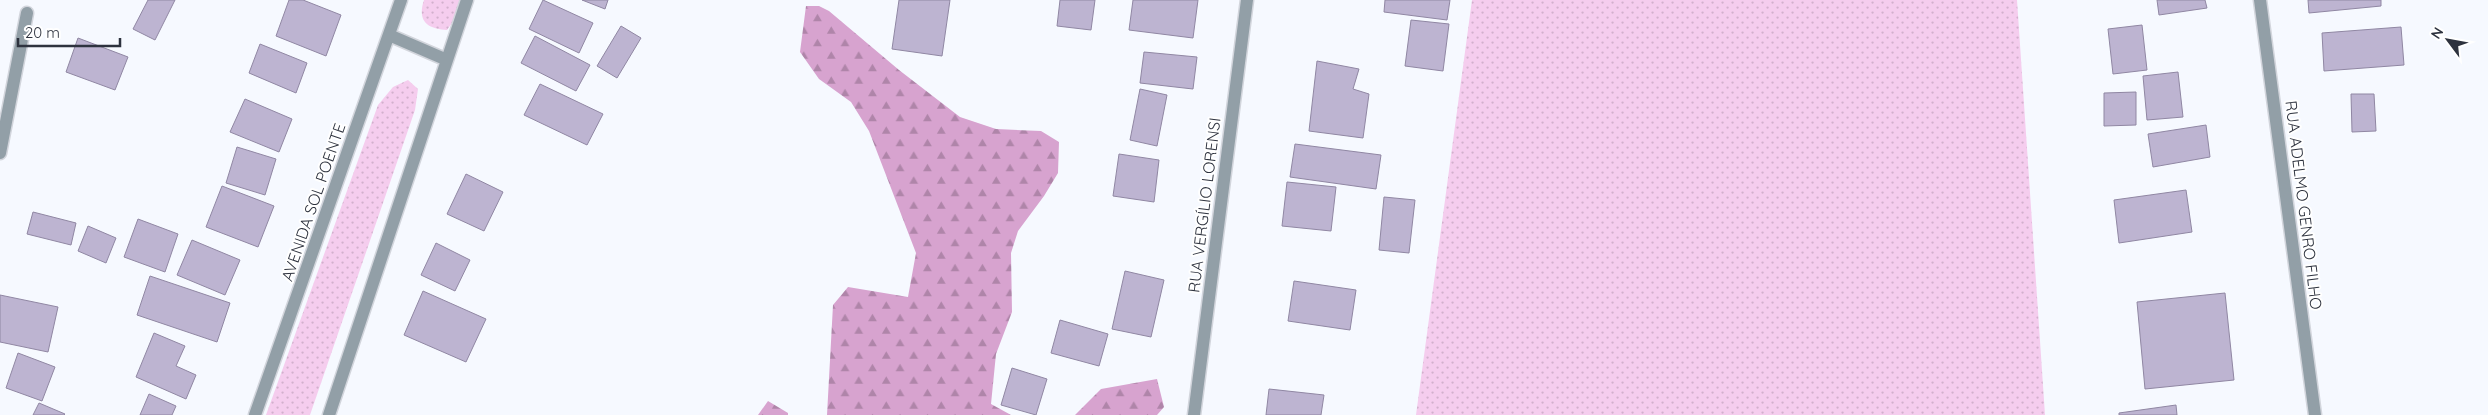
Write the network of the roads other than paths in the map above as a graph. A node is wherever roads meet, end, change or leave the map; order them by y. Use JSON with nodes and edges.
{"nodes":[{"id":1,"x":401,"y":0,"type":"edge"},
{"id":2,"x":467,"y":0,"type":"edge"},
{"id":3,"x":1247,"y":0,"type":"edge"},
{"id":4,"x":2260,"y":0,"type":"edge"},
{"id":5,"x":27,"y":13,"type":"dead end"},
{"id":6,"x":389,"y":35,"type":"junction"},
{"id":7,"x":447,"y":60,"type":"junction"},
{"id":8,"x":0,"y":153,"type":"edge"},
{"id":9,"x":255,"y":415,"type":"edge"},
{"id":10,"x":329,"y":415,"type":"edge"},
{"id":11,"x":1194,"y":415,"type":"edge"},
{"id":12,"x":2315,"y":415,"type":"edge"}],
"edges":[{"from":1,"to":6,"type":"street","name":"AVENIDA SOL POENTE"},
{"from":2,"to":7,"type":"street"},
{"from":3,"to":11,"type":"street","name":"RUA VERGÍLIO LORENSI"},
{"from":4,"to":12,"type":"street","name":"RUA ADELMO GENRO FILHO"},
{"from":5,"to":8,"type":"street"},
{"from":6,"to":7,"type":"street"},
{"from":6,"to":9,"type":"street","name":"AVENIDA SOL POENTE"},
{"from":7,"to":10,"type":"street"}]}
